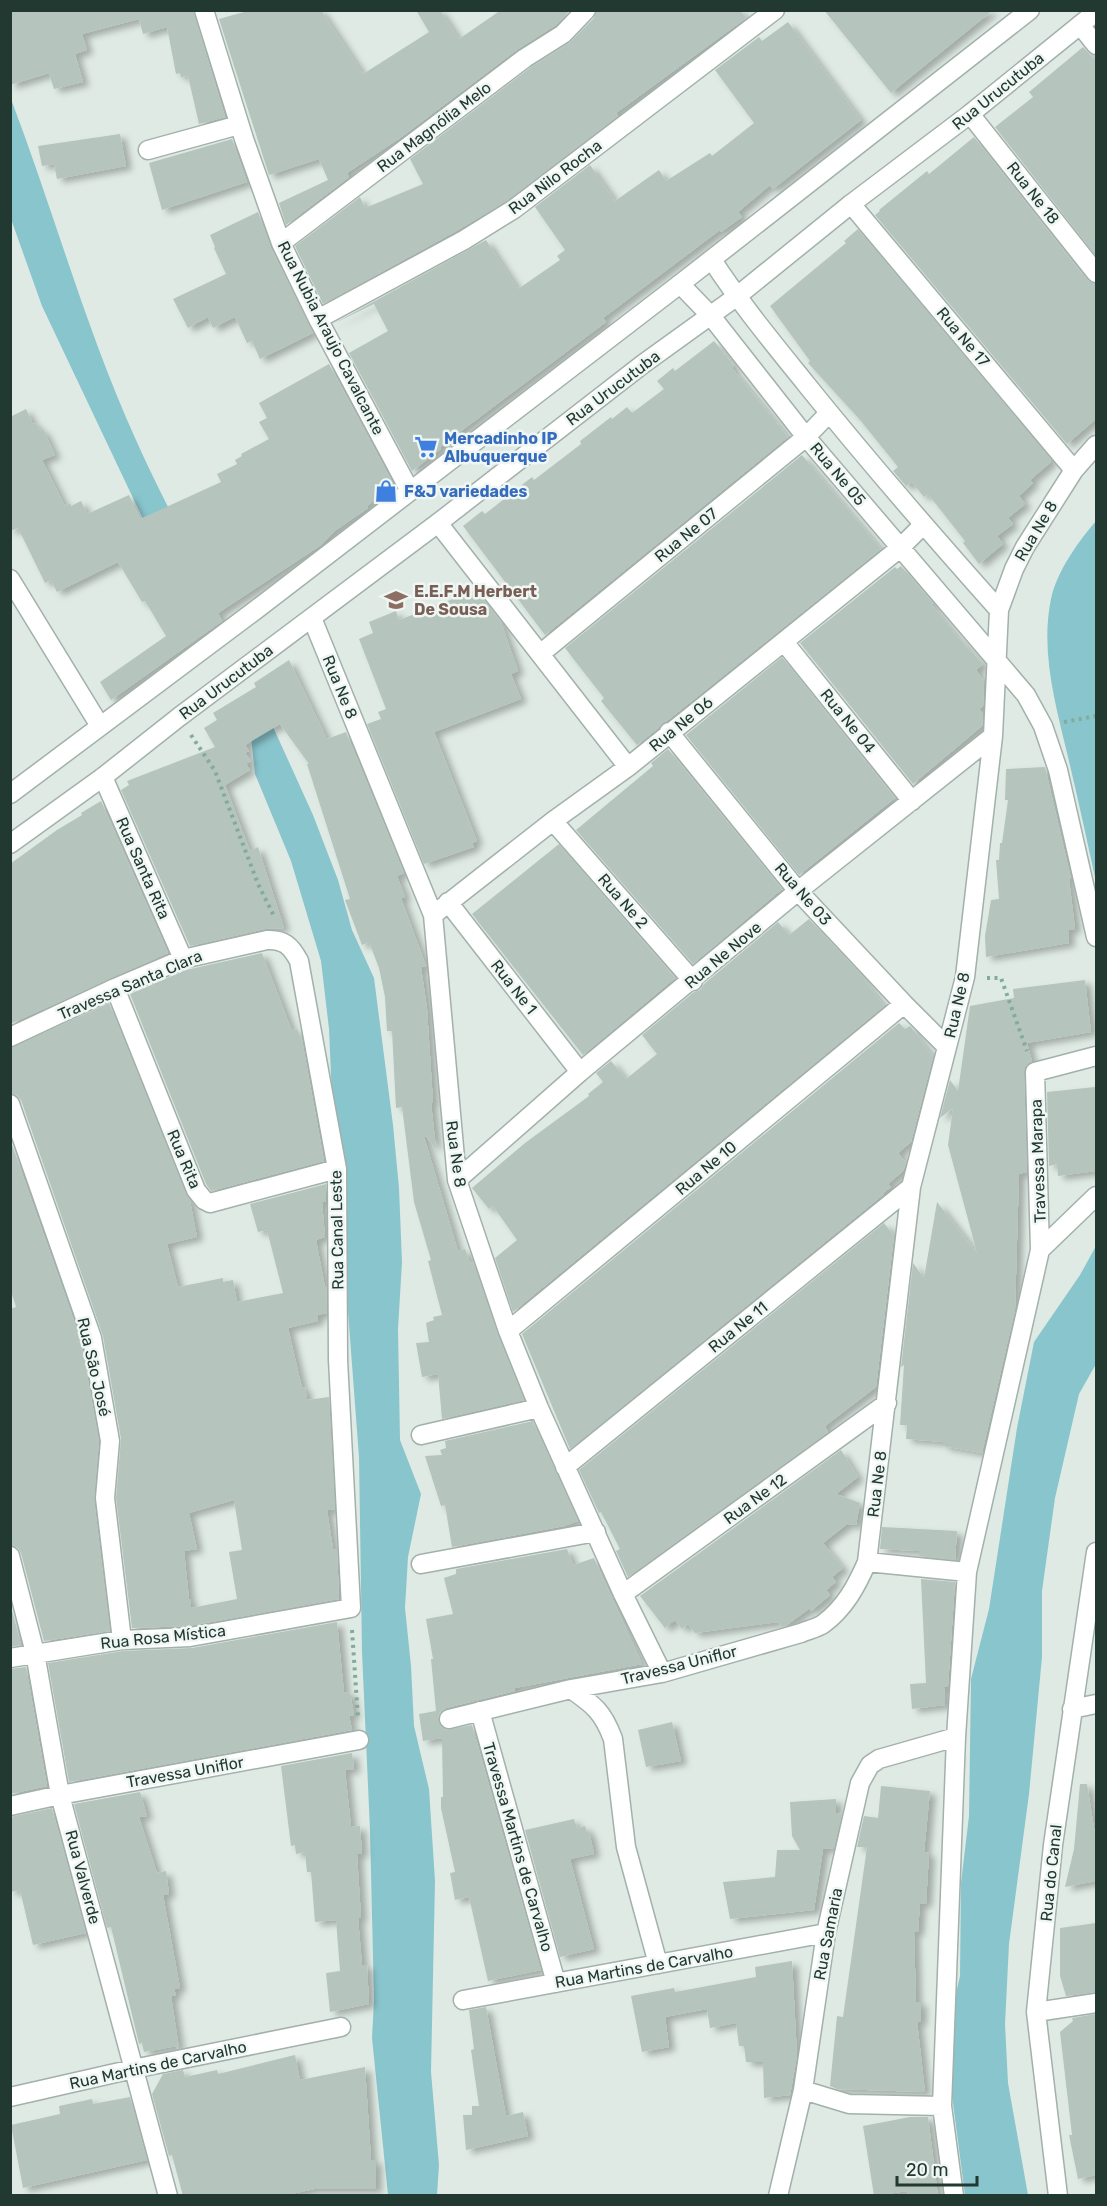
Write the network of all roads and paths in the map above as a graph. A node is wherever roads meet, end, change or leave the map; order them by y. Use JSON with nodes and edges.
{"nodes":[{"id":1,"x":586,"y":10,"type":"edge"},
{"id":2,"x":775,"y":10,"type":"edge"},
{"id":3,"x":1030,"y":10,"type":"edge"},
{"id":4,"x":206,"y":11,"type":"edge"},
{"id":5,"x":1096,"y":12,"type":"edge"},
{"id":6,"x":1080,"y":25,"type":"junction"},
{"id":7,"x":1096,"y":45,"type":"edge"},
{"id":8,"x":970,"y":114,"type":"junction"},
{"id":9,"x":239,"y":125,"type":"junction"},
{"id":10,"x":148,"y":150,"type":"dead end"},
{"id":11,"x":852,"y":204,"type":"junction"},
{"id":12,"x":281,"y":243,"type":"junction"},
{"id":13,"x":712,"y":260,"type":"junction"},
{"id":14,"x":1096,"y":273,"type":"edge"},
{"id":15,"x":680,"y":284,"type":"junction"},
{"id":16,"x":736,"y":297,"type":"junction"},
{"id":17,"x":711,"y":316,"type":"junction"},
{"id":18,"x":318,"y":319,"type":"junction"},
{"id":19,"x":829,"y":413,"type":"junction"},
{"id":20,"x":806,"y":437,"type":"junction"},
{"id":21,"x":1096,"y":445,"type":"edge"},
{"id":22,"x":1074,"y":470,"type":"junction"},
{"id":23,"x":410,"y":491,"type":"junction"},
{"id":24,"x":438,"y":523,"type":"junction"},
{"id":25,"x":922,"y":525,"type":"junction"},
{"id":26,"x":900,"y":548,"type":"junction"},
{"id":27,"x":10,"y":579,"type":"edge"},
{"id":28,"x":999,"y":610,"type":"junction"},
{"id":29,"x":312,"y":618,"type":"junction"},
{"id":30,"x":784,"y":642,"type":"junction"},
{"id":31,"x":540,"y":654,"type":"junction"},
{"id":32,"x":997,"y":663,"type":"junction"},
{"id":33,"x":1096,"y":716,"type":"edge"},
{"id":34,"x":178,"y":717,"type":"junction"},
{"id":35,"x":1055,"y":723,"type":"dead end"},
{"id":36,"x":100,"y":726,"type":"junction"},
{"id":37,"x":669,"y":732,"type":"junction"},
{"id":38,"x":993,"y":736,"type":"junction"},
{"id":39,"x":628,"y":767,"type":"junction"},
{"id":40,"x":103,"y":777,"type":"junction"},
{"id":41,"x":10,"y":794,"type":"edge"},
{"id":42,"x":912,"y":801,"type":"junction"},
{"id":43,"x":553,"y":821,"type":"junction"},
{"id":44,"x":10,"y":844,"type":"edge"},
{"id":45,"x":798,"y":891,"type":"junction"},
{"id":46,"x":448,"y":902,"type":"junction"},
{"id":47,"x":433,"y":915,"type":"junction"},
{"id":48,"x":1096,"y":937,"type":"edge"},
{"id":49,"x":287,"y":943,"type":"junction"},
{"id":50,"x":183,"y":959,"type":"junction"},
{"id":51,"x":965,"y":977,"type":"junction"},
{"id":52,"x":693,"y":981,"type":"junction"},
{"id":53,"x":115,"y":987,"type":"junction"},
{"id":54,"x":904,"y":1004,"type":"junction"},
{"id":55,"x":10,"y":1037,"type":"edge"},
{"id":56,"x":947,"y":1047,"type":"junction"},
{"id":57,"x":1096,"y":1056,"type":"edge"},
{"id":58,"x":580,"y":1072,"type":"junction"},
{"id":59,"x":1035,"y":1072,"type":"junction"},
{"id":60,"x":10,"y":1104,"type":"edge"},
{"id":61,"x":337,"y":1169,"type":"junction"},
{"id":62,"x":457,"y":1180,"type":"junction"},
{"id":63,"x":912,"y":1187,"type":"junction"},
{"id":64,"x":1096,"y":1196,"type":"edge"},
{"id":65,"x":1040,"y":1250,"type":"junction"},
{"id":66,"x":508,"y":1331,"type":"junction"},
{"id":67,"x":887,"y":1403,"type":"junction"},
{"id":68,"x":539,"y":1408,"type":"junction"},
{"id":69,"x":421,"y":1435,"type":"dead end"},
{"id":70,"x":565,"y":1467,"type":"junction"},
{"id":71,"x":596,"y":1532,"type":"junction"},
{"id":72,"x":1096,"y":1552,"type":"edge"},
{"id":73,"x":10,"y":1556,"type":"edge"},
{"id":74,"x":867,"y":1562,"type":"junction"},
{"id":75,"x":421,"y":1564,"type":"dead end"},
{"id":76,"x":967,"y":1572,"type":"junction"},
{"id":77,"x":857,"y":1587,"type":"joint"},
{"id":78,"x":623,"y":1594,"type":"junction"},
{"id":79,"x":351,"y":1608,"type":"junction"},
{"id":80,"x":122,"y":1640,"type":"junction"},
{"id":81,"x":35,"y":1653,"type":"junction"},
{"id":82,"x":10,"y":1658,"type":"edge"},
{"id":83,"x":662,"y":1673,"type":"junction"},
{"id":84,"x":571,"y":1689,"type":"junction"},
{"id":85,"x":1096,"y":1704,"type":"edge"},
{"id":86,"x":1072,"y":1709,"type":"junction"},
{"id":87,"x":480,"y":1711,"type":"junction"},
{"id":88,"x":449,"y":1719,"type":"dead end"},
{"id":89,"x":956,"y":1737,"type":"junction"},
{"id":90,"x":359,"y":1740,"type":"joint"},
{"id":91,"x":60,"y":1795,"type":"junction"},
{"id":92,"x":10,"y":1806,"type":"edge"},
{"id":93,"x":825,"y":1933,"type":"junction"},
{"id":94,"x":658,"y":1964,"type":"junction"},
{"id":95,"x":556,"y":1983,"type":"junction"},
{"id":96,"x":463,"y":2000,"type":"dead end"},
{"id":97,"x":1096,"y":2003,"type":"edge"},
{"id":98,"x":1036,"y":2012,"type":"junction"},
{"id":99,"x":342,"y":2027,"type":"dead end"},
{"id":100,"x":133,"y":2069,"type":"junction"},
{"id":101,"x":803,"y":2090,"type":"junction"},
{"id":102,"x":10,"y":2097,"type":"edge"},
{"id":103,"x":942,"y":2106,"type":"junction"},
{"id":104,"x":168,"y":2196,"type":"edge"},
{"id":105,"x":778,"y":2196,"type":"edge"},
{"id":106,"x":954,"y":2196,"type":"edge"},
{"id":107,"x":1058,"y":2196,"type":"edge"}],
"edges":[{"from":1,"to":12,"type":"street","name":"Rua Magnólia Melo"},
{"from":2,"to":18,"type":"street","name":"Rua Nilo Rocha"},
{"from":3,"to":13,"type":"street"},
{"from":4,"to":9,"type":"street","name":"Rua Nubia Araujo Cavalcante"},
{"from":5,"to":6,"type":"street","name":"Rua Urucutuba"},
{"from":6,"to":7,"type":"street"},
{"from":6,"to":8,"type":"street","name":"Rua Urucutuba"},
{"from":8,"to":11,"type":"street","name":"Rua Urucutuba"},
{"from":8,"to":14,"type":"street","name":"Rua Ne 18"},
{"from":9,"to":10,"type":"street"},
{"from":9,"to":12,"type":"street","name":"Rua Nubia Araujo Cavalcante"},
{"from":11,"to":16,"type":"street","name":"Rua Urucutuba"},
{"from":11,"to":22,"type":"street","name":"Rua Ne 17"},
{"from":12,"to":18,"type":"street","name":"Rua Nubia Araujo Cavalcante"},
{"from":13,"to":15,"type":"street"},
{"from":13,"to":16,"type":"street","name":"Rua Ne 05"},
{"from":15,"to":17,"type":"street","name":"Rua Ne 05"},
{"from":15,"to":23,"type":"street"},
{"from":16,"to":17,"type":"street","name":"Rua Urucutuba"},
{"from":16,"to":19,"type":"street","name":"Rua Ne 05"},
{"from":17,"to":20,"type":"street","name":"Rua Ne 05"},
{"from":17,"to":24,"type":"street","name":"Rua Urucutuba"},
{"from":18,"to":23,"type":"street","name":"Rua Nubia Araujo Cavalcante"},
{"from":19,"to":20,"type":"street","name":"Rua Ne 07"},
{"from":19,"to":25,"type":"street","name":"Rua Ne 05"},
{"from":20,"to":26,"type":"street","name":"Rua Ne 05"},
{"from":20,"to":31,"type":"street","name":"Rua Ne 07"},
{"from":21,"to":22,"type":"street","name":"Rua Ne 8"},
{"from":22,"to":28,"type":"street","name":"Rua Ne 8"},
{"from":23,"to":36,"type":"street"},
{"from":24,"to":29,"type":"street","name":"Rua Urucutuba"},
{"from":24,"to":31,"type":"street"},
{"from":25,"to":26,"type":"street","name":"Rua Ne 06"},
{"from":25,"to":28,"type":"street","name":"Rua Ne 05"},
{"from":26,"to":30,"type":"street","name":"Rua Ne 06"},
{"from":26,"to":32,"type":"street","name":"Rua Ne 05"},
{"from":27,"to":36,"type":"street"},
{"from":28,"to":32,"type":"street","name":"Rua Ne 8"},
{"from":29,"to":34,"type":"street","name":"Rua Urucutuba"},
{"from":29,"to":47,"type":"street","name":"Rua Ne 8"},
{"from":30,"to":37,"type":"street","name":"Rua Ne 06"},
{"from":30,"to":42,"type":"street","name":"Rua Ne 04"},
{"from":31,"to":39,"type":"street"},
{"from":32,"to":38,"type":"street","name":"Rua Ne 8"},
{"from":32,"to":48,"type":"street","name":"Rua Ne 05"},
{"from":33,"to":35,"type":"path"},
{"from":34,"to":40,"type":"street","name":"Rua Urucutuba"},
{"from":34,"to":49,"type":"path"},
{"from":36,"to":41,"type":"street"},
{"from":37,"to":39,"type":"street","name":"Rua Ne 06"},
{"from":37,"to":45,"type":"street","name":"Rua Ne 03"},
{"from":38,"to":42,"type":"street","name":"Rua Ne Nove"},
{"from":38,"to":51,"type":"street","name":"Rua Ne 8"},
{"from":39,"to":43,"type":"street","name":"Rua Ne 06"},
{"from":40,"to":44,"type":"street","name":"Rua Urucutuba"},
{"from":40,"to":50,"type":"street","name":"Rua Santa Rita"},
{"from":42,"to":45,"type":"street","name":"Rua Ne Nove"},
{"from":43,"to":46,"type":"street","name":"Rua Ne 06"},
{"from":43,"to":52,"type":"street","name":"Rua Ne 2"},
{"from":45,"to":52,"type":"street","name":"Rua Ne Nove"},
{"from":45,"to":54,"type":"street","name":"Rua Ne 03"},
{"from":46,"to":47,"type":"street","name":"Rua Ne 06"},
{"from":46,"to":58,"type":"street","name":"Rua Ne 1"},
{"from":47,"to":62,"type":"street","name":"Rua Ne 8"},
{"from":49,"to":50,"type":"street","name":"Travessa Santa Clara"},
{"from":49,"to":61,"type":"street","name":"Rua Canal Leste"},
{"from":50,"to":53,"type":"street","name":"Travessa Santa Clara"},
{"from":51,"to":56,"type":"street","name":"Rua Ne 8"},
{"from":51,"to":59,"type":"path"},
{"from":52,"to":58,"type":"street","name":"Rua Ne Nove"},
{"from":53,"to":55,"type":"street","name":"Travessa Santa Clara"},
{"from":53,"to":61,"type":"street","name":"Rua Rita"},
{"from":54,"to":56,"type":"street","name":"Rua Ne 03"},
{"from":54,"to":66,"type":"street","name":"Rua Ne 10"},
{"from":56,"to":63,"type":"street","name":"Rua Ne 8"},
{"from":57,"to":59,"type":"street"},
{"from":58,"to":62,"type":"street","name":"Rua Ne Nove"},
{"from":59,"to":65,"type":"street","name":"Travessa Marapa"},
{"from":60,"to":80,"type":"street","name":"Rua São José"},
{"from":61,"to":79,"type":"street","name":"Rua Canal Leste"},
{"from":62,"to":66,"type":"street","name":"Rua Ne 8"},
{"from":63,"to":67,"type":"street","name":"Rua Ne 8"},
{"from":63,"to":70,"type":"street","name":"Rua Ne 11"},
{"from":64,"to":65,"type":"street"},
{"from":65,"to":76,"type":"street","name":"Travessa Marapa"},
{"from":66,"to":68,"type":"street","name":"Rua Ne 8"},
{"from":67,"to":74,"type":"street","name":"Rua Ne 8"},
{"from":67,"to":78,"type":"street","name":"Rua Ne 12"},
{"from":68,"to":69,"type":"street"},
{"from":68,"to":70,"type":"street","name":"Rua Ne 8"},
{"from":70,"to":71,"type":"street","name":"Rua Ne 8"},
{"from":71,"to":75,"type":"street"},
{"from":71,"to":78,"type":"street","name":"Rua Ne 8"},
{"from":72,"to":86,"type":"street","name":"Rua do Canal"},
{"from":73,"to":81,"type":"street","name":"Rua Valverde"},
{"from":74,"to":76,"type":"street"},
{"from":74,"to":77,"type":"street","name":"Rua Ne 8"},
{"from":76,"to":89,"type":"street","name":"Travessa Marapa"},
{"from":77,"to":83,"type":"street","name":"Travessa Uniflor"},
{"from":78,"to":83,"type":"street","name":"Rua Ne 8"},
{"from":79,"to":80,"type":"street","name":"Rua Rosa Mística"},
{"from":79,"to":90,"type":"path"},
{"from":80,"to":81,"type":"street","name":"Rua Rosa Mística"},
{"from":81,"to":82,"type":"street","name":"Rua Rosa Mística"},
{"from":81,"to":91,"type":"street","name":"Rua Valverde"},
{"from":83,"to":84,"type":"street","name":"Travessa Uniflor"},
{"from":84,"to":87,"type":"street","name":"Travessa Uniflor"},
{"from":84,"to":94,"type":"street"},
{"from":85,"to":86,"type":"street"},
{"from":86,"to":98,"type":"street","name":"Rua do Canal"},
{"from":87,"to":88,"type":"street","name":"Travessa Uniflor"},
{"from":87,"to":95,"type":"street","name":"Travessa Martins de Carvalho"},
{"from":89,"to":93,"type":"street","name":"Rua Samaria"},
{"from":89,"to":103,"type":"street","name":"Travessa Marapa"},
{"from":90,"to":91,"type":"street","name":"Travessa Uniflor"},
{"from":91,"to":92,"type":"street","name":"Travessa Uniflor"},
{"from":91,"to":100,"type":"street","name":"Rua Valverde"},
{"from":93,"to":94,"type":"street","name":"Rua Martins de Carvalho"},
{"from":93,"to":101,"type":"street","name":"Rua Samaria"},
{"from":94,"to":95,"type":"street","name":"Rua Martins de Carvalho"},
{"from":95,"to":96,"type":"street","name":"Rua Martins de Carvalho"},
{"from":97,"to":98,"type":"street"},
{"from":98,"to":107,"type":"street","name":"Rua do Canal"},
{"from":99,"to":100,"type":"street","name":"Rua Martins de Carvalho"},
{"from":100,"to":102,"type":"street","name":"Rua Martins de Carvalho"},
{"from":100,"to":104,"type":"street","name":"Rua Valverde"},
{"from":101,"to":103,"type":"street"},
{"from":101,"to":105,"type":"street","name":"Rua Samaria"},
{"from":103,"to":106,"type":"street","name":"Travessa Marapa"}]}
